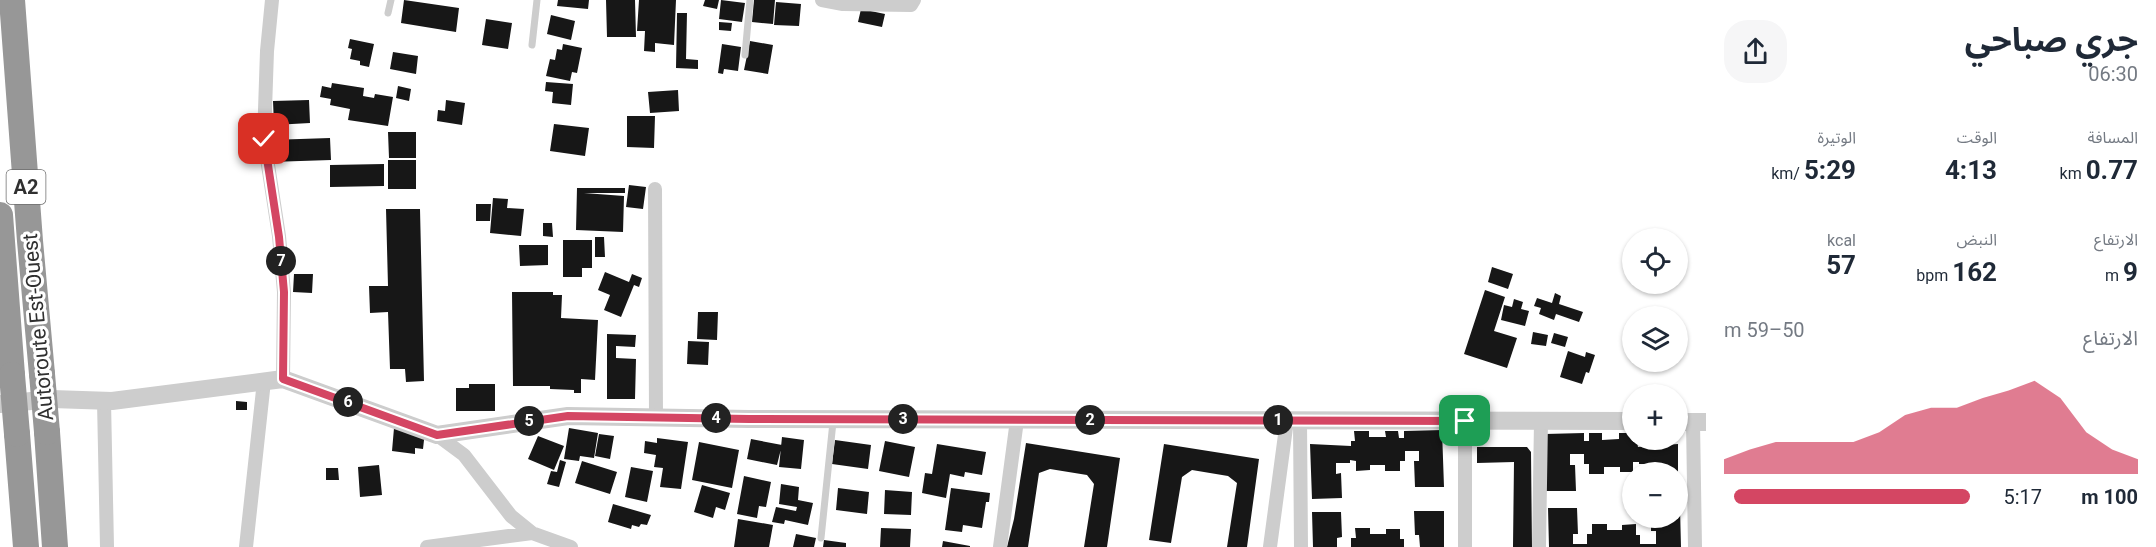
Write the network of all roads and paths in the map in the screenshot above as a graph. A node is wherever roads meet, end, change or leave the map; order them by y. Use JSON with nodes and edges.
{"nodes":[{"id":1,"x":12,"y":0,"type":"edge"},
{"id":2,"x":272,"y":0,"type":"edge"},
{"id":3,"x":391,"y":0,"type":"edge"},
{"id":4,"x":537,"y":0,"type":"edge"},
{"id":5,"x":750,"y":0,"type":"edge"},
{"id":6,"x":914,"y":0,"type":"edge"},
{"id":7,"x":831,"y":1,"type":"edge"},
{"id":8,"x":388,"y":13,"type":"dead end"},
{"id":9,"x":532,"y":45,"type":"dead end"},
{"id":10,"x":745,"y":55,"type":"dead end"},
{"id":11,"x":655,"y":189,"type":"dead end"},
{"id":12,"x":0,"y":215,"type":"edge"},
{"id":13,"x":283,"y":379,"type":"junction"},
{"id":14,"x":264,"y":381,"type":"junction"},
{"id":15,"x":104,"y":401,"type":"junction"},
{"id":16,"x":0,"y":404,"type":"edge"},
{"id":17,"x":656,"y":417,"type":"junction"},
{"id":18,"x":833,"y":419,"type":"junction"},
{"id":19,"x":1017,"y":420,"type":"junction"},
{"id":20,"x":1294,"y":421,"type":"junction"},
{"id":21,"x":1465,"y":421,"type":"junction"},
{"id":22,"x":1540,"y":421,"type":"junction"},
{"id":23,"x":1622,"y":422,"type":"edge"},
{"id":24,"x":1692,"y":422,"type":"edge"},
{"id":25,"x":437,"y":435,"type":"junction"},
{"id":26,"x":532,"y":533,"type":"junction"},
{"id":27,"x":821,"y":538,"type":"dead end"},
{"id":28,"x":26,"y":547,"type":"edge"},
{"id":29,"x":55,"y":547,"type":"edge"},
{"id":30,"x":107,"y":547,"type":"edge"},
{"id":31,"x":246,"y":547,"type":"edge"},
{"id":32,"x":427,"y":547,"type":"edge"},
{"id":33,"x":571,"y":547,"type":"edge"},
{"id":34,"x":1000,"y":547,"type":"edge"},
{"id":35,"x":1270,"y":547,"type":"edge"},
{"id":36,"x":1301,"y":547,"type":"edge"},
{"id":37,"x":1465,"y":547,"type":"edge"},
{"id":38,"x":1539,"y":547,"type":"edge"},
{"id":39,"x":1695,"y":547,"type":"edge"}],
"edges":[{"from":1,"to":29,"type":"highway","name":"Autoroute Est-Ouest","number":"A2","bridge":true},
{"from":2,"to":13,"type":"street"},
{"from":3,"to":8,"type":"lane"},
{"from":4,"to":9,"type":"lane"},
{"from":5,"to":10,"type":"lane"},
{"from":6,"to":7,"type":"street"},
{"from":11,"to":17,"type":"street"},
{"from":12,"to":28,"type":"highway","name":"Autoroute Est-Ouest","number":"A2","bridge":true},
{"from":13,"to":14,"type":"street"},
{"from":13,"to":25,"type":"street"},
{"from":14,"to":15,"type":"street"},
{"from":14,"to":31,"type":"street"},
{"from":15,"to":16,"type":"street"},
{"from":15,"to":30,"type":"street"},
{"from":17,"to":18,"type":"street"},
{"from":17,"to":25,"type":"street"},
{"from":18,"to":19,"type":"street"},
{"from":18,"to":27,"type":"lane"},
{"from":19,"to":20,"type":"street"},
{"from":19,"to":34,"type":"street"},
{"from":20,"to":21,"type":"street"},
{"from":20,"to":35,"type":"street"},
{"from":20,"to":36,"type":"street"},
{"from":21,"to":22,"type":"street"},
{"from":21,"to":37,"type":"street"},
{"from":22,"to":23,"type":"street"},
{"from":22,"to":38,"type":"street"},
{"from":24,"to":39,"type":"street"},
{"from":25,"to":26,"type":"street"},
{"from":26,"to":32,"type":"street"},
{"from":26,"to":33,"type":"street"}]}
